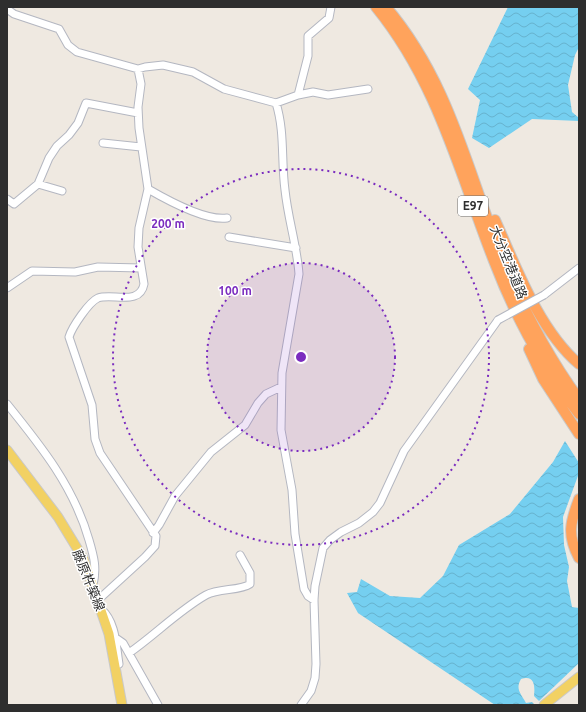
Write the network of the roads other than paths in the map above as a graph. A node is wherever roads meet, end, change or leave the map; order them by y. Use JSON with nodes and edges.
{"nodes":[{"id":1,"x":331,"y":7,"type":"edge"},
{"id":2,"x":376,"y":7,"type":"edge"},
{"id":3,"x":386,"y":7,"type":"edge"},
{"id":4,"x":7,"y":9,"type":"edge"},
{"id":5,"x":138,"y":69,"type":"junction"},
{"id":6,"x":368,"y":89,"type":"dead end"},
{"id":7,"x":298,"y":95,"type":"junction"},
{"id":8,"x":276,"y":102,"type":"junction"},
{"id":9,"x":138,"y":113,"type":"junction"},
{"id":10,"x":103,"y":143,"type":"dead end"},
{"id":11,"x":142,"y":147,"type":"junction"},
{"id":12,"x":470,"y":166,"type":"junction"},
{"id":13,"x":38,"y":184,"type":"junction"},
{"id":14,"x":148,"y":189,"type":"junction"},
{"id":15,"x":62,"y":191,"type":"dead end"},
{"id":16,"x":7,"y":199,"type":"edge"},
{"id":17,"x":227,"y":218,"type":"dead end"},
{"id":18,"x":481,"y":228,"type":"junction"},
{"id":19,"x":229,"y":237,"type":"dead end"},
{"id":20,"x":296,"y":248,"type":"junction"},
{"id":21,"x":141,"y":268,"type":"junction"},
{"id":22,"x":579,"y":268,"type":"edge"},
{"id":23,"x":7,"y":288,"type":"edge"},
{"id":24,"x":579,"y":364,"type":"edge"},
{"id":25,"x":281,"y":386,"type":"junction"},
{"id":26,"x":575,"y":402,"type":"edge"},
{"id":27,"x":7,"y":404,"type":"edge"},
{"id":28,"x":579,"y":414,"type":"edge"},
{"id":29,"x":579,"y":434,"type":"edge"},
{"id":30,"x":7,"y":450,"type":"edge"},
{"id":31,"x":579,"y":499,"type":"edge"},
{"id":32,"x":579,"y":514,"type":"edge"},
{"id":33,"x":153,"y":533,"type":"junction"},
{"id":34,"x":579,"y":545,"type":"edge"},
{"id":35,"x":240,"y":554,"type":"dead end"},
{"id":36,"x":579,"y":558,"type":"edge"},
{"id":37,"x":93,"y":585,"type":"junction"},
{"id":38,"x":314,"y":600,"type":"junction"},
{"id":39,"x":100,"y":604,"type":"junction"},
{"id":40,"x":112,"y":636,"type":"junction"},
{"id":41,"x":129,"y":653,"type":"junction"},
{"id":42,"x":579,"y":677,"type":"edge"},
{"id":43,"x":123,"y":705,"type":"edge"},
{"id":44,"x":158,"y":705,"type":"edge"},
{"id":45,"x":301,"y":705,"type":"edge"},
{"id":46,"x":544,"y":705,"type":"edge"}],
"edges":[{"from":1,"to":7,"type":"street"},
{"from":2,"to":18,"type":"highway","name":"大分空港道路","number":"E97"},
{"from":3,"to":12,"type":"highway","name":"大分空港道路","number":"E97"},
{"from":4,"to":5,"type":"street"},
{"from":5,"to":8,"type":"street"},
{"from":5,"to":9,"type":"street"},
{"from":6,"to":7,"type":"street"},
{"from":7,"to":8,"type":"street"},
{"from":8,"to":20,"type":"street"},
{"from":9,"to":11,"type":"street"},
{"from":9,"to":13,"type":"street"},
{"from":10,"to":11,"type":"street"},
{"from":11,"to":14,"type":"street"},
{"from":12,"to":24,"type":"highway"},
{"from":12,"to":26,"type":"highway","name":"大分空港道路","number":"E97"},
{"from":13,"to":15,"type":"street"},
{"from":13,"to":16,"type":"street"},
{"from":14,"to":17,"type":"street"},
{"from":14,"to":21,"type":"street"},
{"from":18,"to":26,"type":"highway","name":"大分空港道路","number":"E97"},
{"from":18,"to":29,"type":"highway"},
{"from":19,"to":20,"type":"street"},
{"from":20,"to":25,"type":"street"},
{"from":21,"to":23,"type":"street"},
{"from":21,"to":33,"type":"street"},
{"from":22,"to":38,"type":"street","bridge":true},
{"from":25,"to":33,"type":"street"},
{"from":25,"to":38,"type":"street"},
{"from":26,"to":28,"type":"highway","name":"大分空港道路","number":"E97"},
{"from":27,"to":37,"type":"street"},
{"from":30,"to":37,"type":"main road","name":"藤原杵築線"},
{"from":31,"to":36,"type":"highway"},
{"from":32,"to":34,"type":"highway"},
{"from":33,"to":39,"type":"street"},
{"from":35,"to":41,"type":"street"},
{"from":37,"to":39,"type":"main road","name":"藤原杵築線"},
{"from":38,"to":45,"type":"street"},
{"from":39,"to":40,"type":"main road","name":"藤原杵築線"},
{"from":40,"to":41,"type":"street"},
{"from":40,"to":43,"type":"main road","name":"藤原杵築線"},
{"from":41,"to":44,"type":"street"},
{"from":42,"to":46,"type":"main road"}]}
